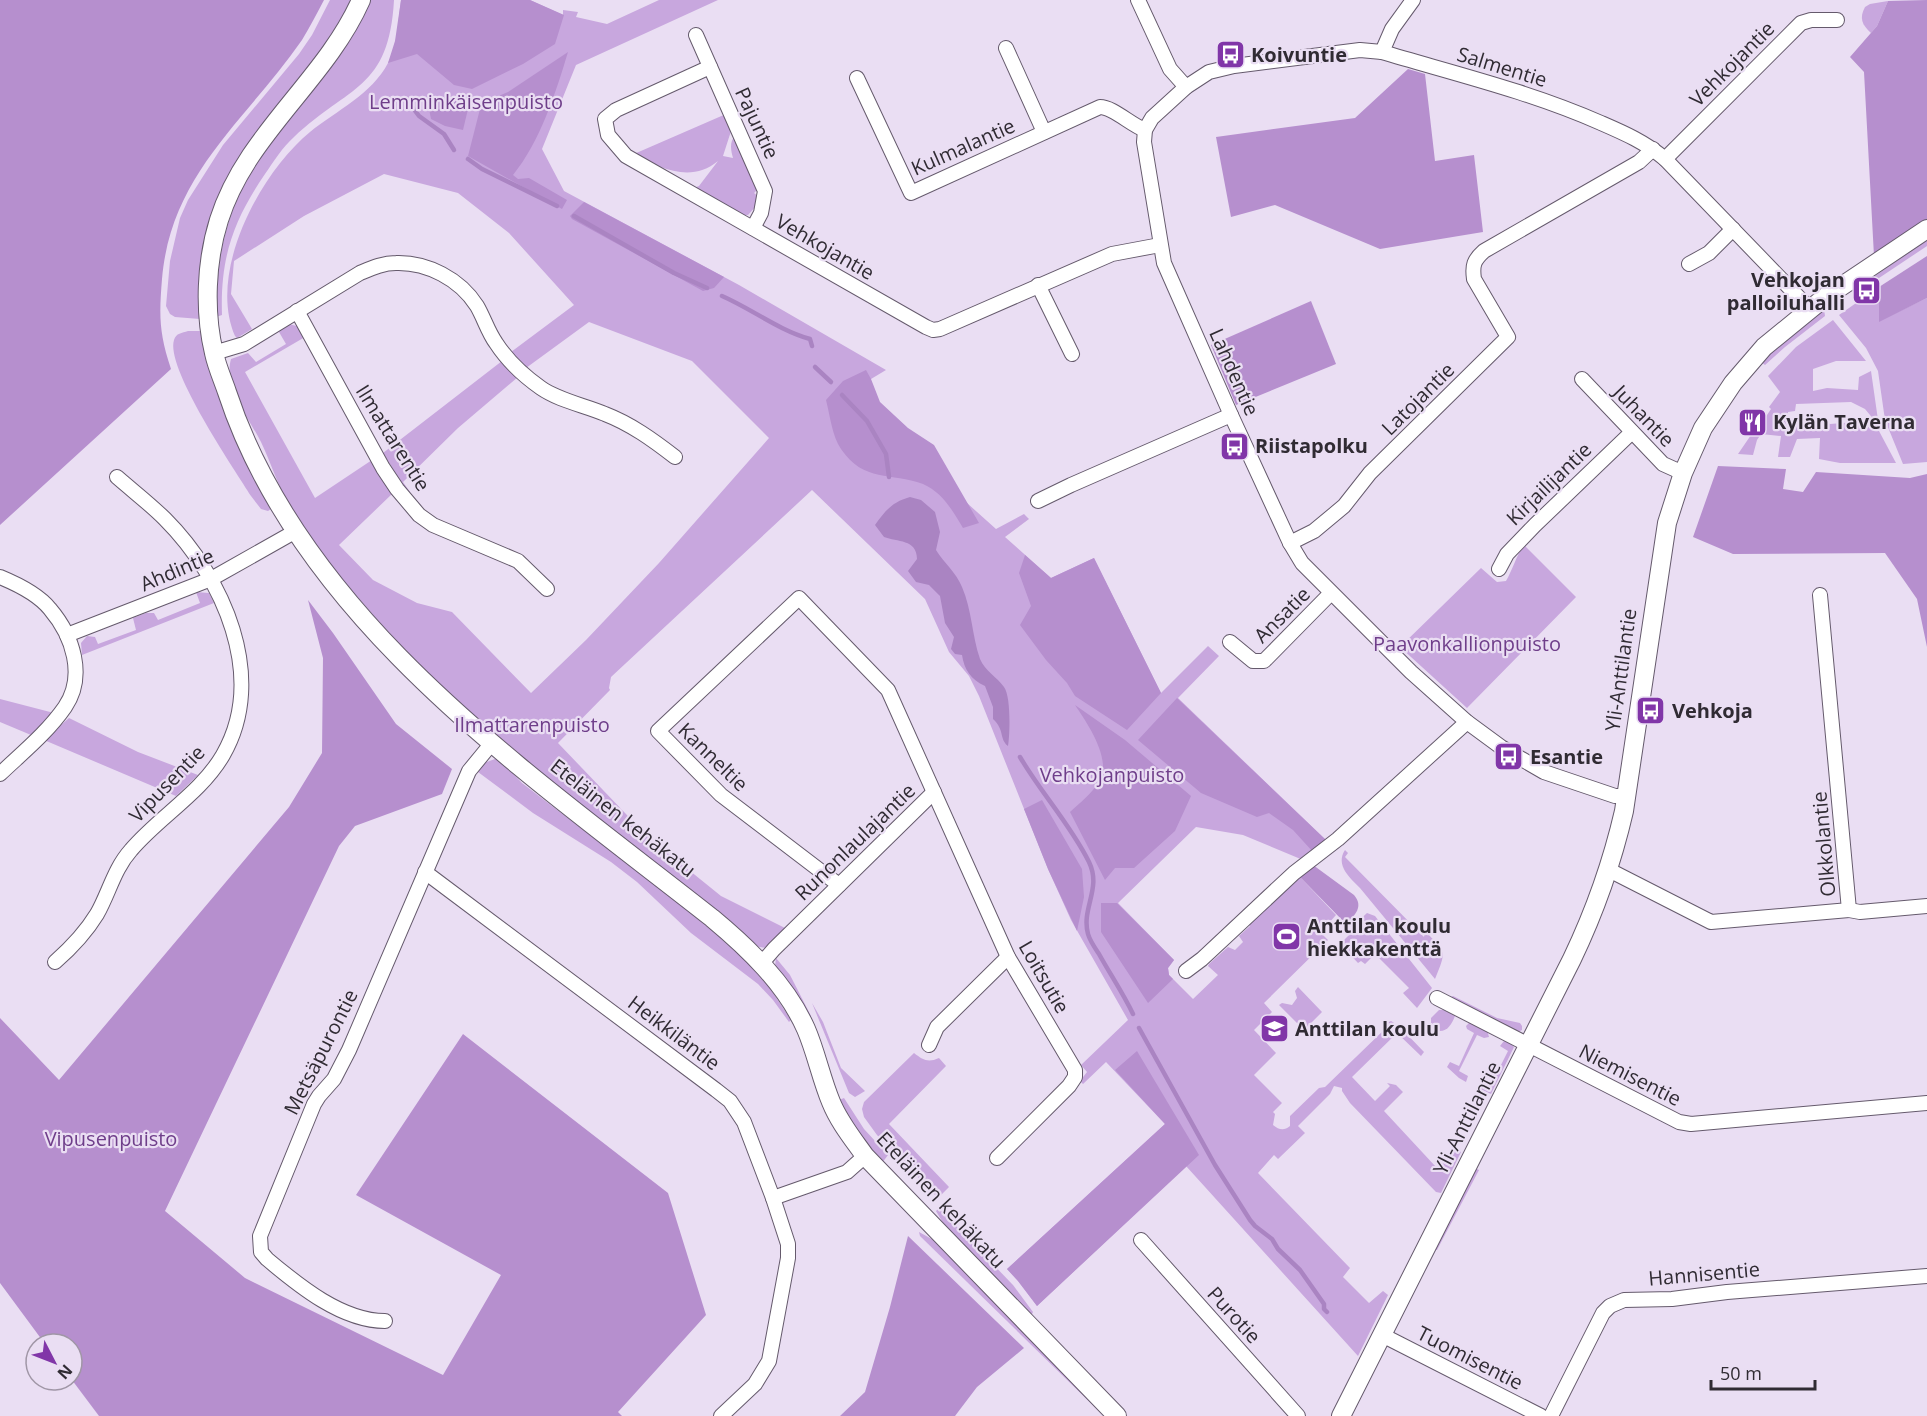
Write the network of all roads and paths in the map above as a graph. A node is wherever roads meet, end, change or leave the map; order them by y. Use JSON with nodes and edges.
{"nodes":[{"id":1,"x":361,"y":0,"type":"edge"},
{"id":2,"x":1138,"y":0,"type":"edge"},
{"id":3,"x":1413,"y":0,"type":"edge"},
{"id":4,"x":1837,"y":20,"type":"dead end"},
{"id":5,"x":696,"y":35,"type":"dead end"},
{"id":6,"x":1006,"y":48,"type":"dead end"},
{"id":7,"x":1383,"y":52,"type":"junction"},
{"id":8,"x":710,"y":67,"type":"junction"},
{"id":9,"x":857,"y":78,"type":"dead end"},
{"id":10,"x":1186,"y":87,"type":"junction"},
{"id":11,"x":1044,"y":132,"type":"junction"},
{"id":12,"x":1145,"y":136,"type":"junction"},
{"id":13,"x":1653,"y":149,"type":"junction"},
{"id":14,"x":1665,"y":159,"type":"junction"},
{"id":15,"x":753,"y":228,"type":"junction"},
{"id":16,"x":1733,"y":229,"type":"junction"},
{"id":17,"x":1927,"y":229,"type":"edge"},
{"id":18,"x":1160,"y":245,"type":"junction"},
{"id":19,"x":1689,"y":264,"type":"dead end"},
{"id":20,"x":1038,"y":285,"type":"junction"},
{"id":21,"x":1810,"y":309,"type":"junction"},
{"id":22,"x":297,"y":311,"type":"junction"},
{"id":23,"x":214,"y":353,"type":"junction"},
{"id":24,"x":1072,"y":354,"type":"dead end"},
{"id":25,"x":1582,"y":379,"type":"dead end"},
{"id":26,"x":1231,"y":415,"type":"junction"},
{"id":27,"x":1632,"y":432,"type":"junction"},
{"id":28,"x":675,"y":457,"type":"dead end"},
{"id":29,"x":1683,"y":472,"type":"junction"},
{"id":30,"x":117,"y":477,"type":"dead end"},
{"id":31,"x":1038,"y":501,"type":"dead end"},
{"id":32,"x":296,"y":531,"type":"junction"},
{"id":33,"x":1290,"y":543,"type":"junction"},
{"id":34,"x":1499,"y":568,"type":"dead end"},
{"id":35,"x":0,"y":577,"type":"edge"},
{"id":36,"x":211,"y":579,"type":"junction"},
{"id":37,"x":547,"y":589,"type":"dead end"},
{"id":38,"x":1331,"y":593,"type":"junction"},
{"id":39,"x":1820,"y":595,"type":"dead end"},
{"id":40,"x":799,"y":598,"type":"joint"},
{"id":41,"x":68,"y":634,"type":"junction"},
{"id":42,"x":1230,"y":642,"type":"dead end"},
{"id":43,"x":1467,"y":723,"type":"junction"},
{"id":44,"x":492,"y":743,"type":"junction"},
{"id":45,"x":0,"y":774,"type":"edge"},
{"id":46,"x":934,"y":792,"type":"junction"},
{"id":47,"x":1626,"y":796,"type":"junction"},
{"id":48,"x":1609,"y":870,"type":"junction"},
{"id":49,"x":425,"y":872,"type":"junction"},
{"id":50,"x":839,"y":885,"type":"junction"},
{"id":51,"x":1927,"y":906,"type":"edge"},
{"id":52,"x":1849,"y":910,"type":"junction"},
{"id":53,"x":1008,"y":957,"type":"junction"},
{"id":54,"x":55,"y":962,"type":"dead end"},
{"id":55,"x":761,"y":964,"type":"junction"},
{"id":56,"x":1186,"y":971,"type":"dead end"},
{"id":57,"x":1437,"y":998,"type":"dead end"},
{"id":58,"x":929,"y":1045,"type":"dead end"},
{"id":59,"x":1528,"y":1046,"type":"junction"},
{"id":60,"x":1927,"y":1103,"type":"edge"},
{"id":61,"x":865,"y":1156,"type":"junction"},
{"id":62,"x":997,"y":1158,"type":"dead end"},
{"id":63,"x":773,"y":1198,"type":"junction"},
{"id":64,"x":1141,"y":1240,"type":"dead end"},
{"id":65,"x":1927,"y":1276,"type":"edge"},
{"id":66,"x":385,"y":1321,"type":"dead end"},
{"id":67,"x":1382,"y":1335,"type":"junction"},
{"id":68,"x":721,"y":1416,"type":"edge"},
{"id":69,"x":1117,"y":1416,"type":"edge"},
{"id":70,"x":1298,"y":1416,"type":"edge"},
{"id":71,"x":1341,"y":1416,"type":"edge"},
{"id":72,"x":1541,"y":1416,"type":"edge"},
{"id":73,"x":1551,"y":1416,"type":"edge"}],
"edges":[{"from":1,"to":23,"type":"street","name":"Eteläinen kehäkatu"},
{"from":2,"to":10,"type":"street"},
{"from":3,"to":7,"type":"street"},
{"from":4,"to":14,"type":"street","name":"Vehkojantie"},
{"from":5,"to":8,"type":"street","name":"Pajuntie"},
{"from":6,"to":11,"type":"street"},
{"from":7,"to":10,"type":"street","name":"Salmentie"},
{"from":7,"to":13,"type":"street","name":"Salmentie"},
{"from":8,"to":15,"type":"street","name":"Pajuntie"},
{"from":8,"to":15,"type":"street","name":"Vehkojantie"},
{"from":9,"to":11,"type":"street","name":"Kulmalantie"},
{"from":10,"to":12,"type":"street","name":"Salmentie"},
{"from":11,"to":12,"type":"street","name":"Kulmalantie"},
{"from":12,"to":18,"type":"street","name":"Lahdentie"},
{"from":13,"to":14,"type":"street","name":"Salmentie"},
{"from":13,"to":33,"type":"street","name":"Latojantie"},
{"from":14,"to":16,"type":"street","name":"Salmentie"},
{"from":15,"to":20,"type":"street","name":"Vehkojantie"},
{"from":16,"to":19,"type":"street"},
{"from":16,"to":21,"type":"street","name":"Salmentie"},
{"from":17,"to":21,"type":"street","name":"Yli-Anttilantie"},
{"from":18,"to":20,"type":"street","name":"Vehkojantie"},
{"from":18,"to":26,"type":"street","name":"Lahdentie"},
{"from":20,"to":24,"type":"street"},
{"from":21,"to":29,"type":"street","name":"Yli-Anttilantie"},
{"from":22,"to":23,"type":"street"},
{"from":22,"to":28,"type":"street"},
{"from":22,"to":37,"type":"street","name":"Ilmattarentie"},
{"from":23,"to":32,"type":"street","name":"Eteläinen kehäkatu"},
{"from":25,"to":27,"type":"street","name":"Juhantie"},
{"from":26,"to":31,"type":"street"},
{"from":26,"to":33,"type":"street","name":"Lahdentie"},
{"from":27,"to":29,"type":"street","name":"Juhantie"},
{"from":27,"to":34,"type":"street","name":"Kirjailijantie"},
{"from":29,"to":47,"type":"street","name":"Yli-Anttilantie"},
{"from":30,"to":36,"type":"street","name":"Vipusentie"},
{"from":32,"to":36,"type":"street","name":"Ahdintie"},
{"from":32,"to":44,"type":"street","name":"Eteläinen kehäkatu"},
{"from":33,"to":38,"type":"street","name":"Lahdentie"},
{"from":35,"to":41,"type":"street"},
{"from":36,"to":41,"type":"street","name":"Ahdintie"},
{"from":36,"to":54,"type":"street","name":"Vipusentie"},
{"from":38,"to":42,"type":"street","name":"Ansatie"},
{"from":38,"to":43,"type":"street","name":"Lahdentie"},
{"from":39,"to":52,"type":"street","name":"Olkkolantie"},
{"from":40,"to":46,"type":"street","name":"Runonlaulajantie"},
{"from":40,"to":50,"type":"street","name":"Kanneltie"},
{"from":41,"to":45,"type":"street"},
{"from":43,"to":47,"type":"street","name":"Lahdentie"},
{"from":43,"to":56,"type":"street"},
{"from":44,"to":49,"type":"street","name":"Metsäpurontie"},
{"from":44,"to":55,"type":"street","name":"Eteläinen kehäkatu"},
{"from":46,"to":50,"type":"street","name":"Runonlaulajantie"},
{"from":46,"to":53,"type":"street","name":"Loitsutie"},
{"from":47,"to":48,"type":"street","name":"Yli-Anttilantie"},
{"from":48,"to":52,"type":"street","name":"Olkkolantie"},
{"from":48,"to":59,"type":"street","name":"Yli-Anttilantie"},
{"from":49,"to":63,"type":"street","name":"Heikkiläntie"},
{"from":49,"to":66,"type":"street","name":"Metsäpurontie"},
{"from":50,"to":55,"type":"street","name":"Runonlaulajantie"},
{"from":51,"to":52,"type":"street"},
{"from":53,"to":58,"type":"street"},
{"from":53,"to":62,"type":"street","name":"Loitsutie"},
{"from":55,"to":61,"type":"street","name":"Eteläinen kehäkatu"},
{"from":57,"to":59,"type":"street","name":"Niemisentie"},
{"from":59,"to":60,"type":"street","name":"Niemisentie"},
{"from":59,"to":67,"type":"street","name":"Yli-Anttilantie"},
{"from":61,"to":63,"type":"street"},
{"from":61,"to":69,"type":"street","name":"Eteläinen kehäkatu"},
{"from":63,"to":68,"type":"street","name":"Heikkiläntie"},
{"from":64,"to":70,"type":"street","name":"Purotie"},
{"from":65,"to":73,"type":"street","name":"Hannisentie"},
{"from":67,"to":71,"type":"street","name":"Yli-Anttilantie"},
{"from":67,"to":72,"type":"street","name":"Tuomisentie"}]}
